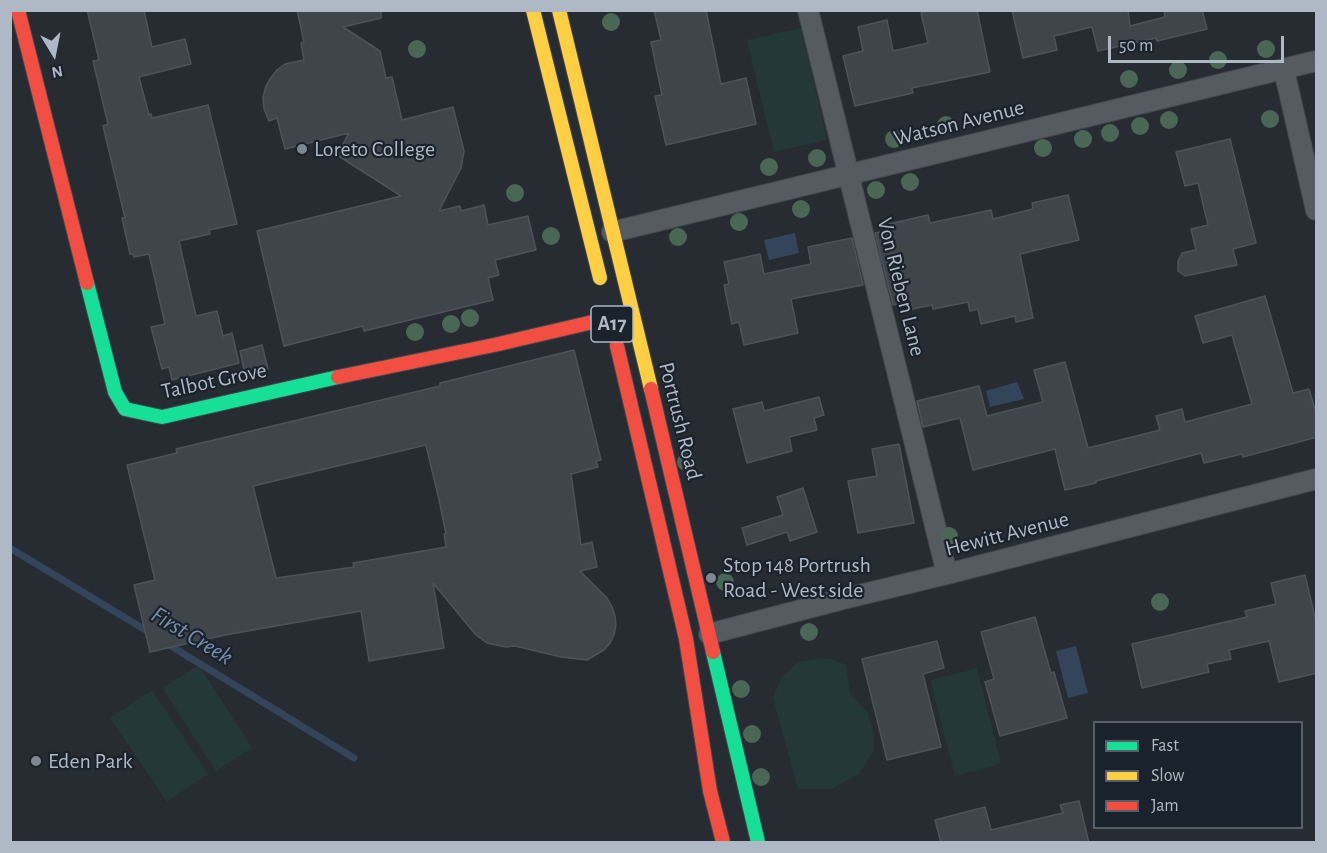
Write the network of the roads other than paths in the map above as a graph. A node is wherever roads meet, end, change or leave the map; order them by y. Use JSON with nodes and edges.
{"nodes":[{"id":1,"x":18,"y":10,"type":"edge"},
{"id":2,"x":532,"y":10,"type":"edge"},
{"id":3,"x":559,"y":10,"type":"edge"},
{"id":4,"x":808,"y":10,"type":"edge"},
{"id":5,"x":1317,"y":61,"type":"edge"},
{"id":6,"x":1284,"y":70,"type":"junction"},
{"id":7,"x":848,"y":174,"type":"junction"},
{"id":8,"x":1317,"y":210,"type":"edge"},
{"id":9,"x":612,"y":232,"type":"junction"},
{"id":10,"x":607,"y":306,"type":"junction"},
{"id":11,"x":1317,"y":479,"type":"edge"},
{"id":12,"x":947,"y":574,"type":"junction"},
{"id":13,"x":709,"y":633,"type":"junction"},
{"id":14,"x":723,"y":843,"type":"edge"},
{"id":15,"x":758,"y":843,"type":"edge"}],
"edges":[{"from":1,"to":10,"type":"main road","name":"Talbot Grove"},
{"from":2,"to":10,"type":"main road","name":"Portrush Road","number":"A17"},
{"from":3,"to":9,"type":"main road","name":"Portrush Road","number":"A17"},
{"from":4,"to":7,"type":"street","name":"Von Rieben Lane"},
{"from":5,"to":6,"type":"street","name":"Watson Avenue"},
{"from":6,"to":7,"type":"street","name":"Watson Avenue"},
{"from":6,"to":8,"type":"street"},
{"from":7,"to":9,"type":"street","name":"Watson Avenue"},
{"from":7,"to":12,"type":"street","name":"Von Rieben Lane"},
{"from":9,"to":13,"type":"main road","name":"Portrush Road","number":"A17"},
{"from":10,"to":14,"type":"main road","name":"Portrush Road","number":"A17"},
{"from":11,"to":12,"type":"street","name":"Hewitt Avenue"},
{"from":12,"to":13,"type":"street","name":"Hewitt Avenue"},
{"from":13,"to":15,"type":"main road","name":"Portrush Road","number":"A17"}]}
